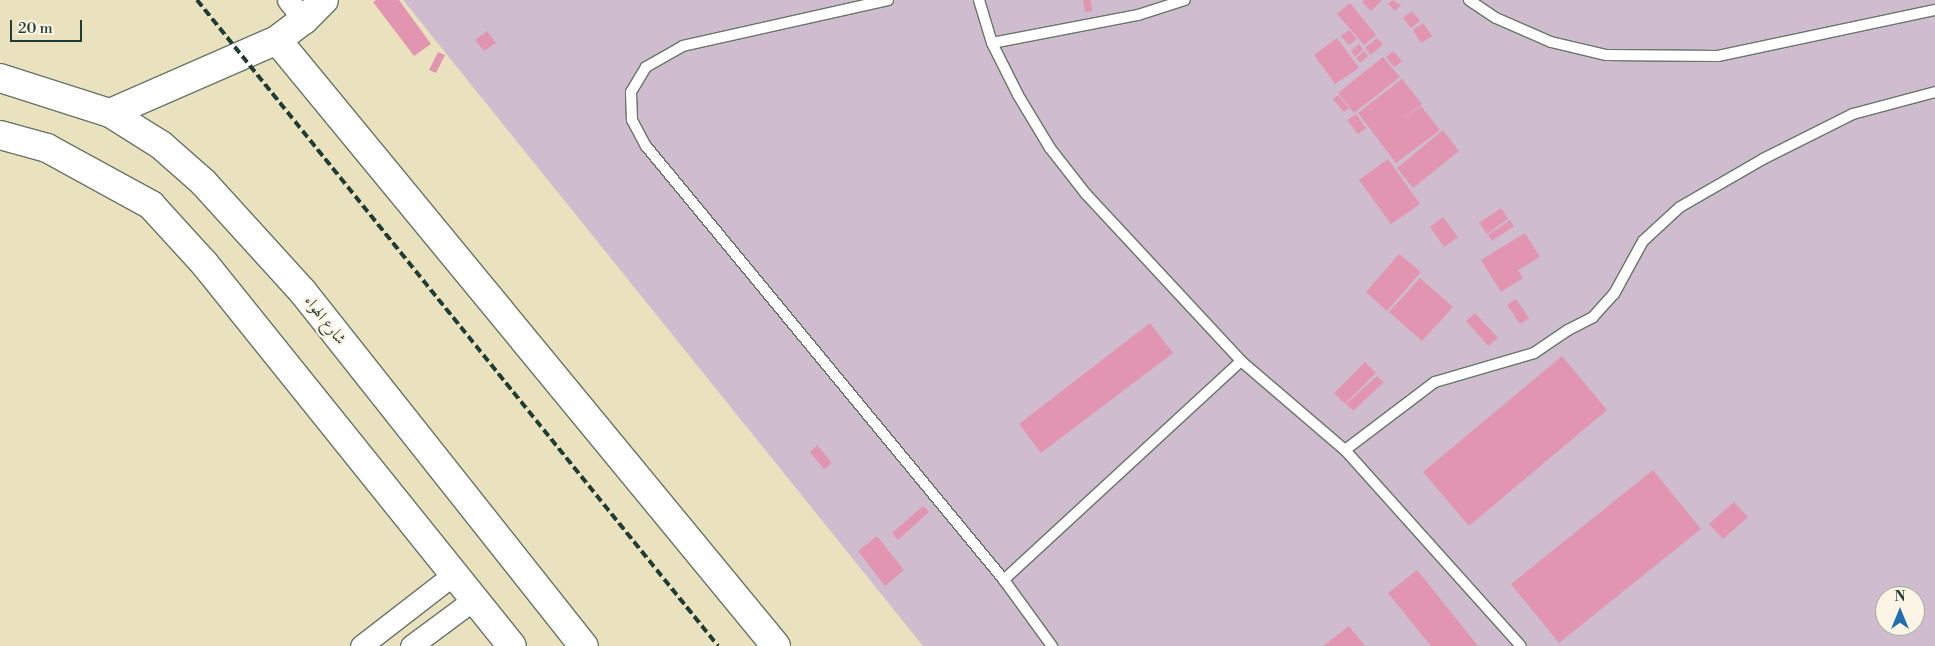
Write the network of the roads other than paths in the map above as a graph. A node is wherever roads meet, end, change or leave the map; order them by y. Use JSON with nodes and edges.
{"nodes":[{"id":1,"x":324,"y":0,"type":"edge"},
{"id":2,"x":888,"y":0,"type":"edge"},
{"id":3,"x":979,"y":0,"type":"edge"},
{"id":4,"x":1185,"y":0,"type":"edge"},
{"id":5,"x":1469,"y":0,"type":"edge"},
{"id":6,"x":296,"y":10,"type":"edge"},
{"id":7,"x":1935,"y":10,"type":"edge"},
{"id":8,"x":277,"y":40,"type":"junction"},
{"id":9,"x":992,"y":42,"type":"junction"},
{"id":10,"x":0,"y":78,"type":"edge"},
{"id":11,"x":1935,"y":92,"type":"edge"},
{"id":12,"x":110,"y":113,"type":"junction"},
{"id":13,"x":0,"y":135,"type":"edge"},
{"id":14,"x":1241,"y":361,"type":"junction"},
{"id":15,"x":1345,"y":450,"type":"junction"},
{"id":16,"x":453,"y":575,"type":"junction"},
{"id":17,"x":1004,"y":580,"type":"junction"},
{"id":18,"x":473,"y":600,"type":"junction"},
{"id":19,"x":361,"y":646,"type":"edge"},
{"id":20,"x":411,"y":646,"type":"edge"},
{"id":21,"x":512,"y":646,"type":"edge"},
{"id":22,"x":584,"y":646,"type":"edge"},
{"id":23,"x":776,"y":646,"type":"edge"},
{"id":24,"x":1052,"y":646,"type":"edge"},
{"id":25,"x":1521,"y":646,"type":"edge"}],
"edges":[{"from":1,"to":6,"type":"main road"},
{"from":2,"to":17,"type":"lane"},
{"from":3,"to":9,"type":"lane"},
{"from":4,"to":9,"type":"lane"},
{"from":5,"to":7,"type":"lane"},
{"from":6,"to":8,"type":"main road"},
{"from":8,"to":12,"type":"main road"},
{"from":8,"to":23,"type":"main road"},
{"from":9,"to":14,"type":"lane"},
{"from":10,"to":12,"type":"main road","name":"شارع الهواء"},
{"from":11,"to":15,"type":"lane"},
{"from":12,"to":22,"type":"main road","name":"شارع الهواء"},
{"from":13,"to":16,"type":"main road"},
{"from":14,"to":15,"type":"lane"},
{"from":14,"to":17,"type":"lane"},
{"from":15,"to":25,"type":"lane"},
{"from":16,"to":18,"type":"main road"},
{"from":16,"to":19,"type":"street"},
{"from":17,"to":24,"type":"lane"},
{"from":18,"to":20,"type":"street"},
{"from":18,"to":21,"type":"main road"}]}
